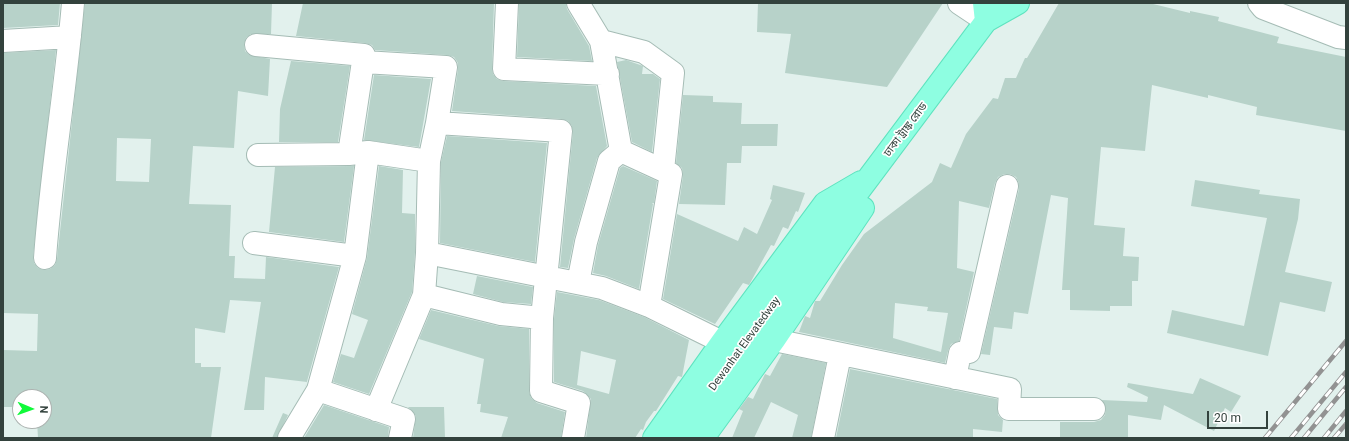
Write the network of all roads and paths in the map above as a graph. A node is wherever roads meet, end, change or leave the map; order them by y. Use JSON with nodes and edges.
{"nodes":[{"id":1,"x":73,"y":3,"type":"edge"},
{"id":2,"x":507,"y":3,"type":"edge"},
{"id":3,"x":578,"y":3,"type":"edge"},
{"id":4,"x":959,"y":3,"type":"edge"},
{"id":5,"x":1018,"y":3,"type":"edge"},
{"id":6,"x":1259,"y":3,"type":"edge"},
{"id":7,"x":985,"y":12,"type":"edge"},
{"id":8,"x":70,"y":37,"type":"junction"},
{"id":9,"x":1346,"y":38,"type":"edge"},
{"id":10,"x":3,"y":41,"type":"edge"},
{"id":11,"x":601,"y":41,"type":"junction"},
{"id":12,"x":256,"y":45,"type":"dead end"},
{"id":13,"x":364,"y":62,"type":"junction"},
{"id":14,"x":608,"y":74,"type":"junction"},
{"id":15,"x":437,"y":124,"type":"junction"},
{"id":16,"x":621,"y":151,"type":"junction"},
{"id":17,"x":359,"y":153,"type":"junction"},
{"id":18,"x":258,"y":155,"type":"dead end"},
{"id":19,"x":429,"y":162,"type":"junction"},
{"id":20,"x":663,"y":170,"type":"junction"},
{"id":21,"x":871,"y":176,"type":"junction"},
{"id":22,"x":1007,"y":186,"type":"dead end"},
{"id":23,"x":254,"y":243,"type":"dead end"},
{"id":24,"x":813,"y":252,"type":"joint"},
{"id":25,"x":427,"y":253,"type":"junction"},
{"id":26,"x":355,"y":256,"type":"junction"},
{"id":27,"x":45,"y":258,"type":"dead end"},
{"id":28,"x":546,"y":276,"type":"junction"},
{"id":29,"x":578,"y":283,"type":"junction"},
{"id":30,"x":424,"y":294,"type":"junction"},
{"id":31,"x":649,"y":306,"type":"junction"},
{"id":32,"x":542,"y":318,"type":"junction"},
{"id":33,"x":774,"y":340,"type":"junction"},
{"id":34,"x":722,"y":342,"type":"junction"},
{"id":35,"x":840,"y":355,"type":"junction"},
{"id":36,"x":955,"y":378,"type":"junction"},
{"id":37,"x":318,"y":390,"type":"junction"},
{"id":38,"x":1094,"y":409,"type":"dead end"},
{"id":39,"x":376,"y":410,"type":"junction"},
{"id":40,"x":289,"y":438,"type":"edge"},
{"id":41,"x":400,"y":438,"type":"edge"},
{"id":42,"x":573,"y":438,"type":"edge"},
{"id":43,"x":654,"y":438,"type":"edge"},
{"id":44,"x":679,"y":438,"type":"edge"},
{"id":45,"x":703,"y":438,"type":"edge"},
{"id":46,"x":823,"y":438,"type":"edge"}],
"edges":[{"from":1,"to":8,"type":"street"},
{"from":2,"to":14,"type":"street"},
{"from":3,"to":11,"type":"street"},
{"from":4,"to":7,"type":"street"},
{"from":5,"to":7,"type":"main road"},
{"from":6,"to":9,"type":"street"},
{"from":7,"to":21,"type":"main road","name":"ঢাকা ট্রাঙ্ক রোড"},
{"from":8,"to":10,"type":"street"},
{"from":8,"to":27,"type":"street"},
{"from":11,"to":14,"type":"street"},
{"from":11,"to":20,"type":"street"},
{"from":12,"to":13,"type":"street"},
{"from":13,"to":15,"type":"street"},
{"from":13,"to":17,"type":"street"},
{"from":14,"to":16,"type":"street"},
{"from":15,"to":19,"type":"street"},
{"from":15,"to":28,"type":"street"},
{"from":16,"to":20,"type":"street"},
{"from":16,"to":29,"type":"street"},
{"from":17,"to":18,"type":"street"},
{"from":17,"to":19,"type":"street"},
{"from":17,"to":26,"type":"street"},
{"from":19,"to":25,"type":"street"},
{"from":20,"to":31,"type":"street"},
{"from":21,"to":24,"type":"main road","name":"ঢাকা ট্রাঙ্ক রোড"},
{"from":21,"to":33,"type":"main road"},
{"from":21,"to":34,"type":"main road"},
{"from":22,"to":36,"type":"street"},
{"from":23,"to":26,"type":"street"},
{"from":24,"to":44,"type":"main road","name":"Dewanhat Elevatedway"},
{"from":25,"to":28,"type":"street"},
{"from":25,"to":30,"type":"street"},
{"from":26,"to":37,"type":"street"},
{"from":28,"to":29,"type":"street"},
{"from":28,"to":32,"type":"street"},
{"from":29,"to":31,"type":"street"},
{"from":30,"to":32,"type":"street"},
{"from":30,"to":39,"type":"street"},
{"from":31,"to":34,"type":"street"},
{"from":32,"to":42,"type":"street"},
{"from":33,"to":35,"type":"street"},
{"from":33,"to":45,"type":"main road"},
{"from":34,"to":43,"type":"main road"},
{"from":35,"to":36,"type":"street"},
{"from":35,"to":46,"type":"street"},
{"from":36,"to":38,"type":"street"},
{"from":37,"to":39,"type":"street"},
{"from":37,"to":40,"type":"street"},
{"from":39,"to":41,"type":"street"}]}
